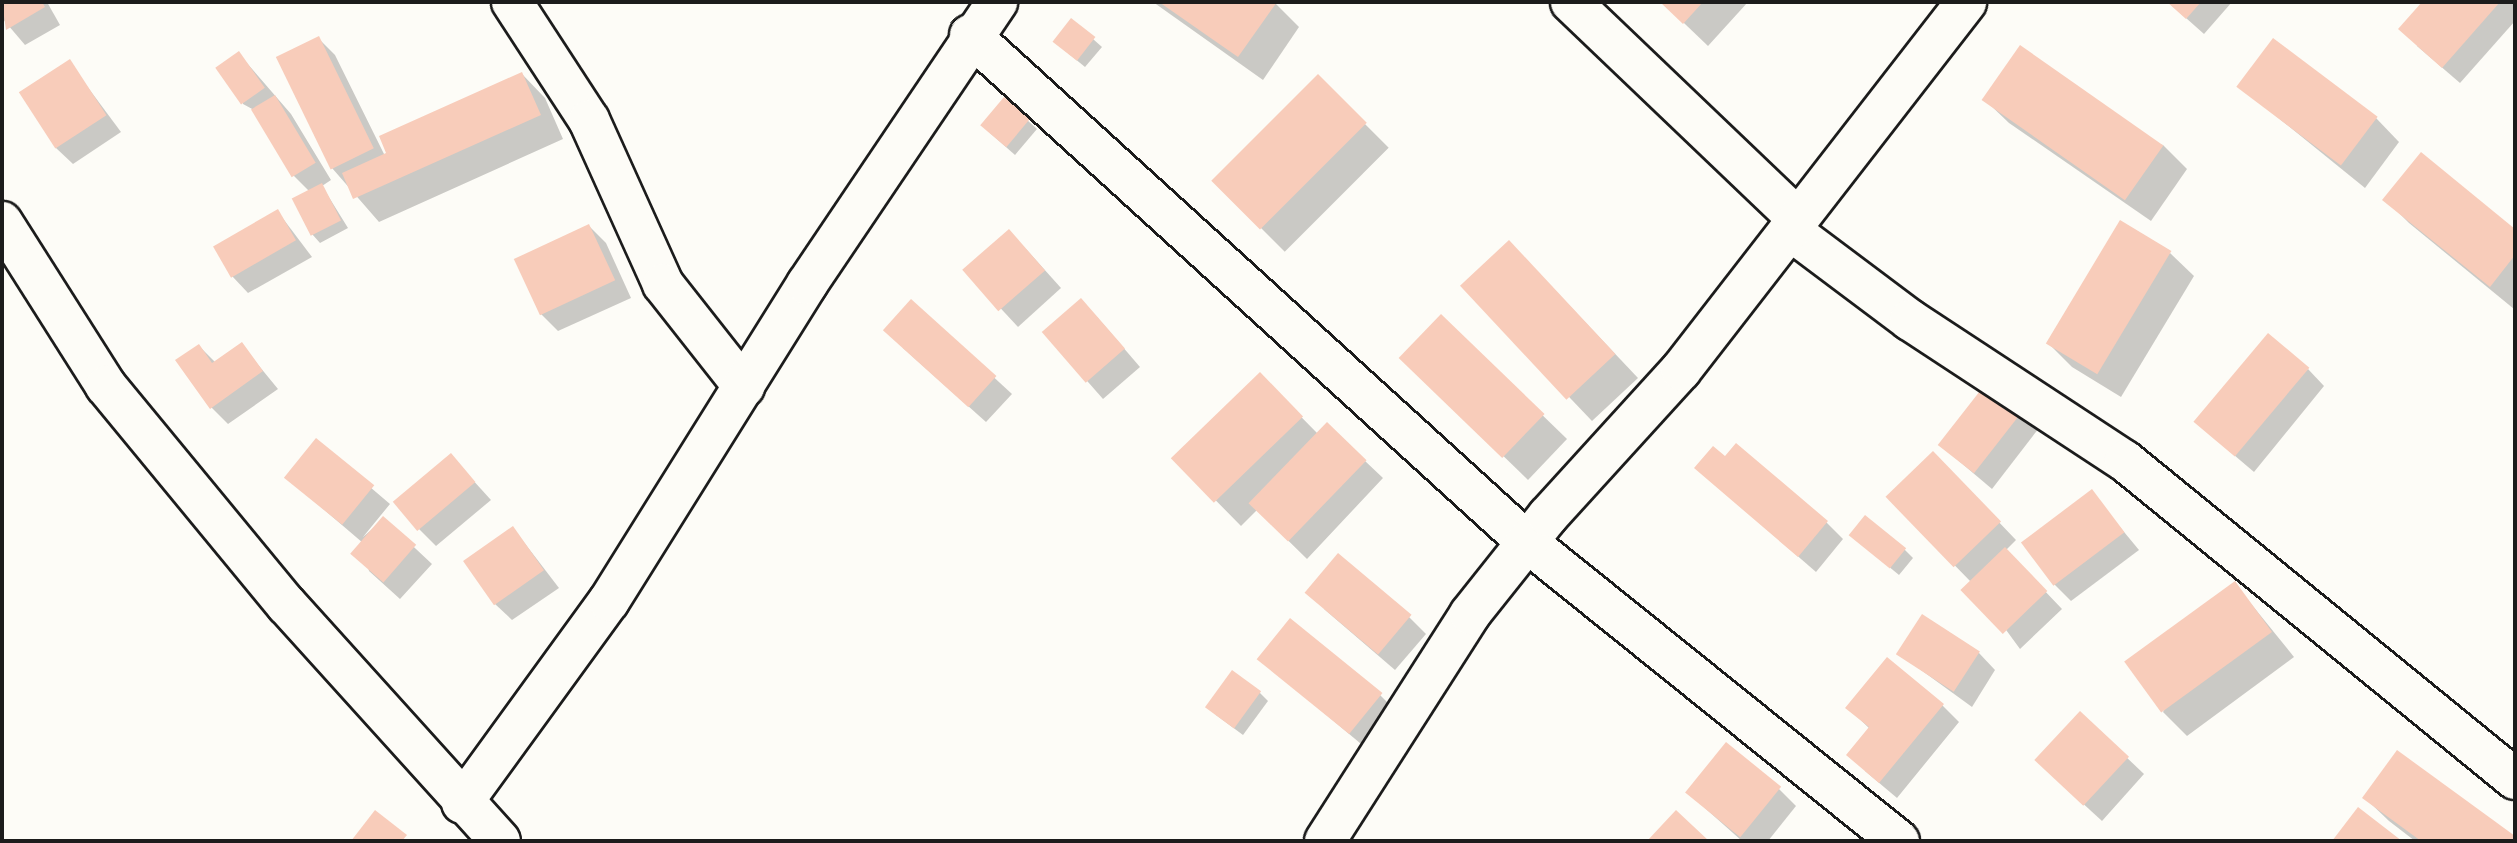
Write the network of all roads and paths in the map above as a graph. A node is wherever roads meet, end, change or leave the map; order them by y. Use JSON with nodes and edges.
{"nodes":[{"id":1,"x":512,"y":2,"type":"edge"},
{"id":2,"x":997,"y":2,"type":"edge"},
{"id":3,"x":1571,"y":2,"type":"edge"},
{"id":4,"x":1966,"y":2,"type":"edge"},
{"id":5,"x":970,"y":35,"type":"junction"},
{"id":6,"x":2,"y":222,"type":"edge"},
{"id":7,"x":1794,"y":225,"type":"junction"},
{"id":8,"x":744,"y":387,"type":"junction"},
{"id":9,"x":1527,"y":542,"type":"junction"},
{"id":10,"x":2515,"y":779,"type":"edge"},
{"id":11,"x":462,"y":803,"type":"junction"},
{"id":12,"x":500,"y":841,"type":"edge"},
{"id":13,"x":1325,"y":841,"type":"edge"},
{"id":14,"x":1899,"y":841,"type":"edge"}],
"edges":[{"from":1,"to":8,"type":"street"},
{"from":2,"to":5,"type":"street"},
{"from":3,"to":7,"type":"street"},
{"from":4,"to":7,"type":"street"},
{"from":5,"to":8,"type":"street"},
{"from":5,"to":9,"type":"street"},
{"from":6,"to":11,"type":"street"},
{"from":7,"to":9,"type":"street"},
{"from":7,"to":10,"type":"street"},
{"from":8,"to":11,"type":"street"},
{"from":9,"to":13,"type":"street"},
{"from":9,"to":14,"type":"street"},
{"from":11,"to":12,"type":"street"}]}
